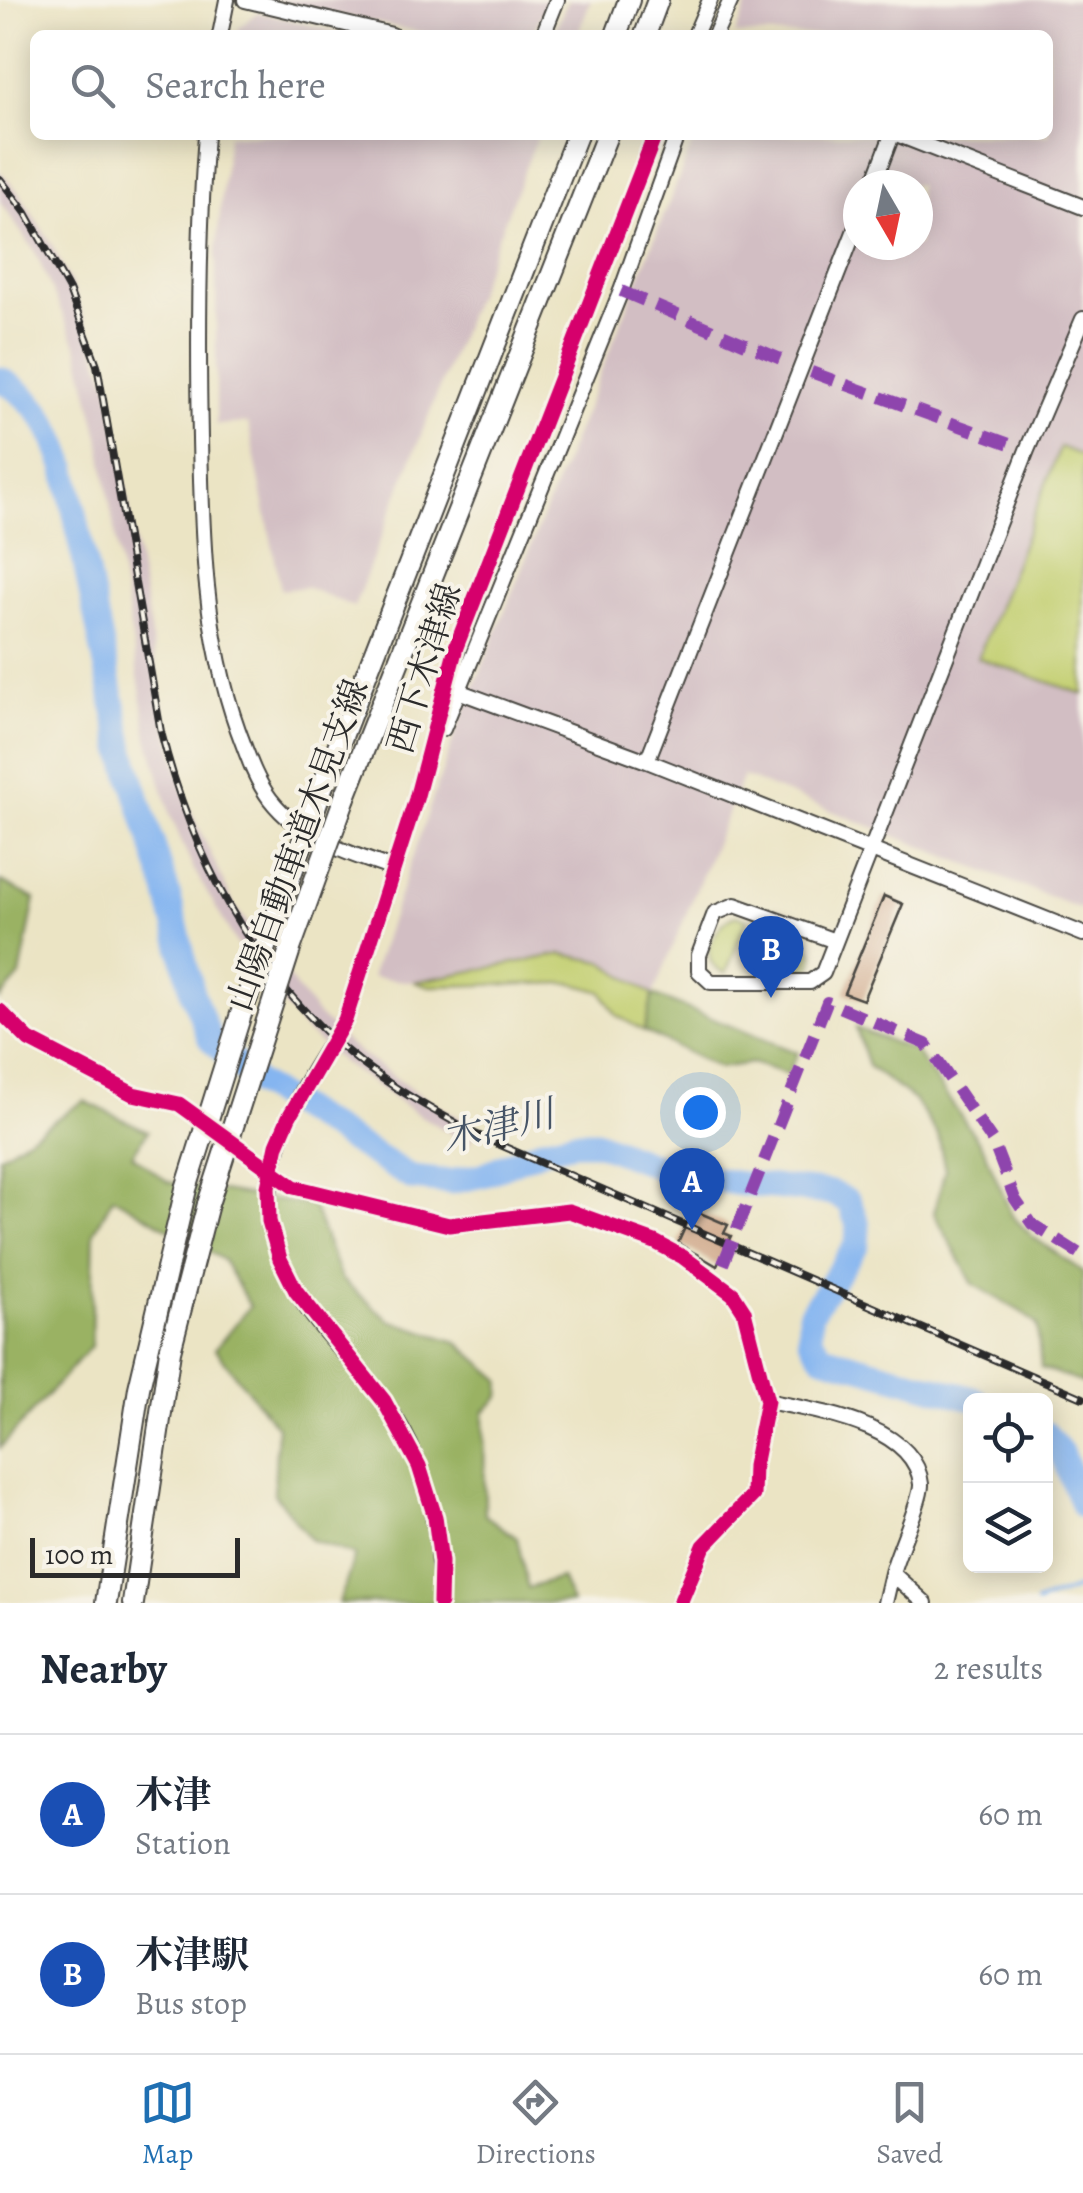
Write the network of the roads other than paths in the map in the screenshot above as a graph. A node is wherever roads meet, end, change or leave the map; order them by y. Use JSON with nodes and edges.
{"nodes":[{"id":1,"x":228,"y":0,"type":"edge"},
{"id":2,"x":245,"y":0,"type":"edge"},
{"id":3,"x":557,"y":0,"type":"edge"},
{"id":4,"x":629,"y":0,"type":"edge"},
{"id":5,"x":658,"y":0,"type":"edge"},
{"id":6,"x":710,"y":0,"type":"edge"},
{"id":7,"x":730,"y":0,"type":"edge"},
{"id":8,"x":221,"y":30,"type":"edge"},
{"id":9,"x":371,"y":30,"type":"edge"},
{"id":10,"x":544,"y":30,"type":"edge"},
{"id":11,"x":618,"y":30,"type":"edge"},
{"id":12,"x":647,"y":30,"type":"edge"},
{"id":13,"x":697,"y":30,"type":"edge"},
{"id":14,"x":717,"y":30,"type":"edge"},
{"id":15,"x":206,"y":140,"type":"edge"},
{"id":16,"x":575,"y":140,"type":"edge"},
{"id":17,"x":605,"y":140,"type":"edge"},
{"id":18,"x":653,"y":140,"type":"edge"},
{"id":19,"x":675,"y":140,"type":"edge"},
{"id":20,"x":894,"y":140,"type":"edge"},
{"id":21,"x":909,"y":140,"type":"edge"},
{"id":22,"x":880,"y":170,"type":"edge"},
{"id":23,"x":1083,"y":207,"type":"edge"},
{"id":24,"x":843,"y":260,"type":"edge"},
{"id":25,"x":1083,"y":319,"type":"edge"},
{"id":26,"x":452,"y":688,"type":"junction"},
{"id":27,"x":647,"y":762,"type":"junction"},
{"id":28,"x":872,"y":851,"type":"junction"},
{"id":29,"x":394,"y":868,"type":"junction"},
{"id":30,"x":1083,"y":934,"type":"edge"},
{"id":31,"x":835,"y":941,"type":"junction"},
{"id":32,"x":0,"y":1011,"type":"edge"},
{"id":33,"x":766,"y":1400,"type":"junction"},
{"id":34,"x":892,"y":1573,"type":"junction"},
{"id":35,"x":106,"y":1603,"type":"edge"},
{"id":36,"x":133,"y":1603,"type":"edge"},
{"id":37,"x":440,"y":1603,"type":"edge"},
{"id":38,"x":680,"y":1603,"type":"edge"},
{"id":39,"x":885,"y":1603,"type":"edge"},
{"id":40,"x":925,"y":1603,"type":"edge"}],
"edges":[{"from":1,"to":8,"type":"street"},
{"from":2,"to":9,"type":"street"},
{"from":3,"to":10,"type":"street"},
{"from":4,"to":11,"type":"highway"},
{"from":5,"to":12,"type":"highway"},
{"from":6,"to":13,"type":"street"},
{"from":7,"to":14,"type":"street"},
{"from":15,"to":29,"type":"street"},
{"from":16,"to":35,"type":"highway","name":"山陽自動車道木見支線","bridge":true},
{"from":17,"to":36,"type":"highway","name":"山陽自動車道木見支線","bridge":true},
{"from":18,"to":26,"type":"street","name":"西下木津線"},
{"from":19,"to":26,"type":"street","name":"西下木津線"},
{"from":20,"to":22,"type":"street"},
{"from":21,"to":23,"type":"street"},
{"from":24,"to":27,"type":"street"},
{"from":25,"to":28,"type":"street"},
{"from":26,"to":27,"type":"street"},
{"from":26,"to":29,"type":"street","name":"西下木津線"},
{"from":27,"to":28,"type":"street"},
{"from":28,"to":30,"type":"street"},
{"from":28,"to":31,"type":"street"},
{"from":29,"to":37,"type":"street","name":"西下木津線","bridge":true},
{"from":31,"to":31,"type":"street"},
{"from":32,"to":33,"type":"street"},
{"from":33,"to":34,"type":"street"},
{"from":33,"to":38,"type":"street"},
{"from":34,"to":39,"type":"street"},
{"from":34,"to":40,"type":"street"}]}
